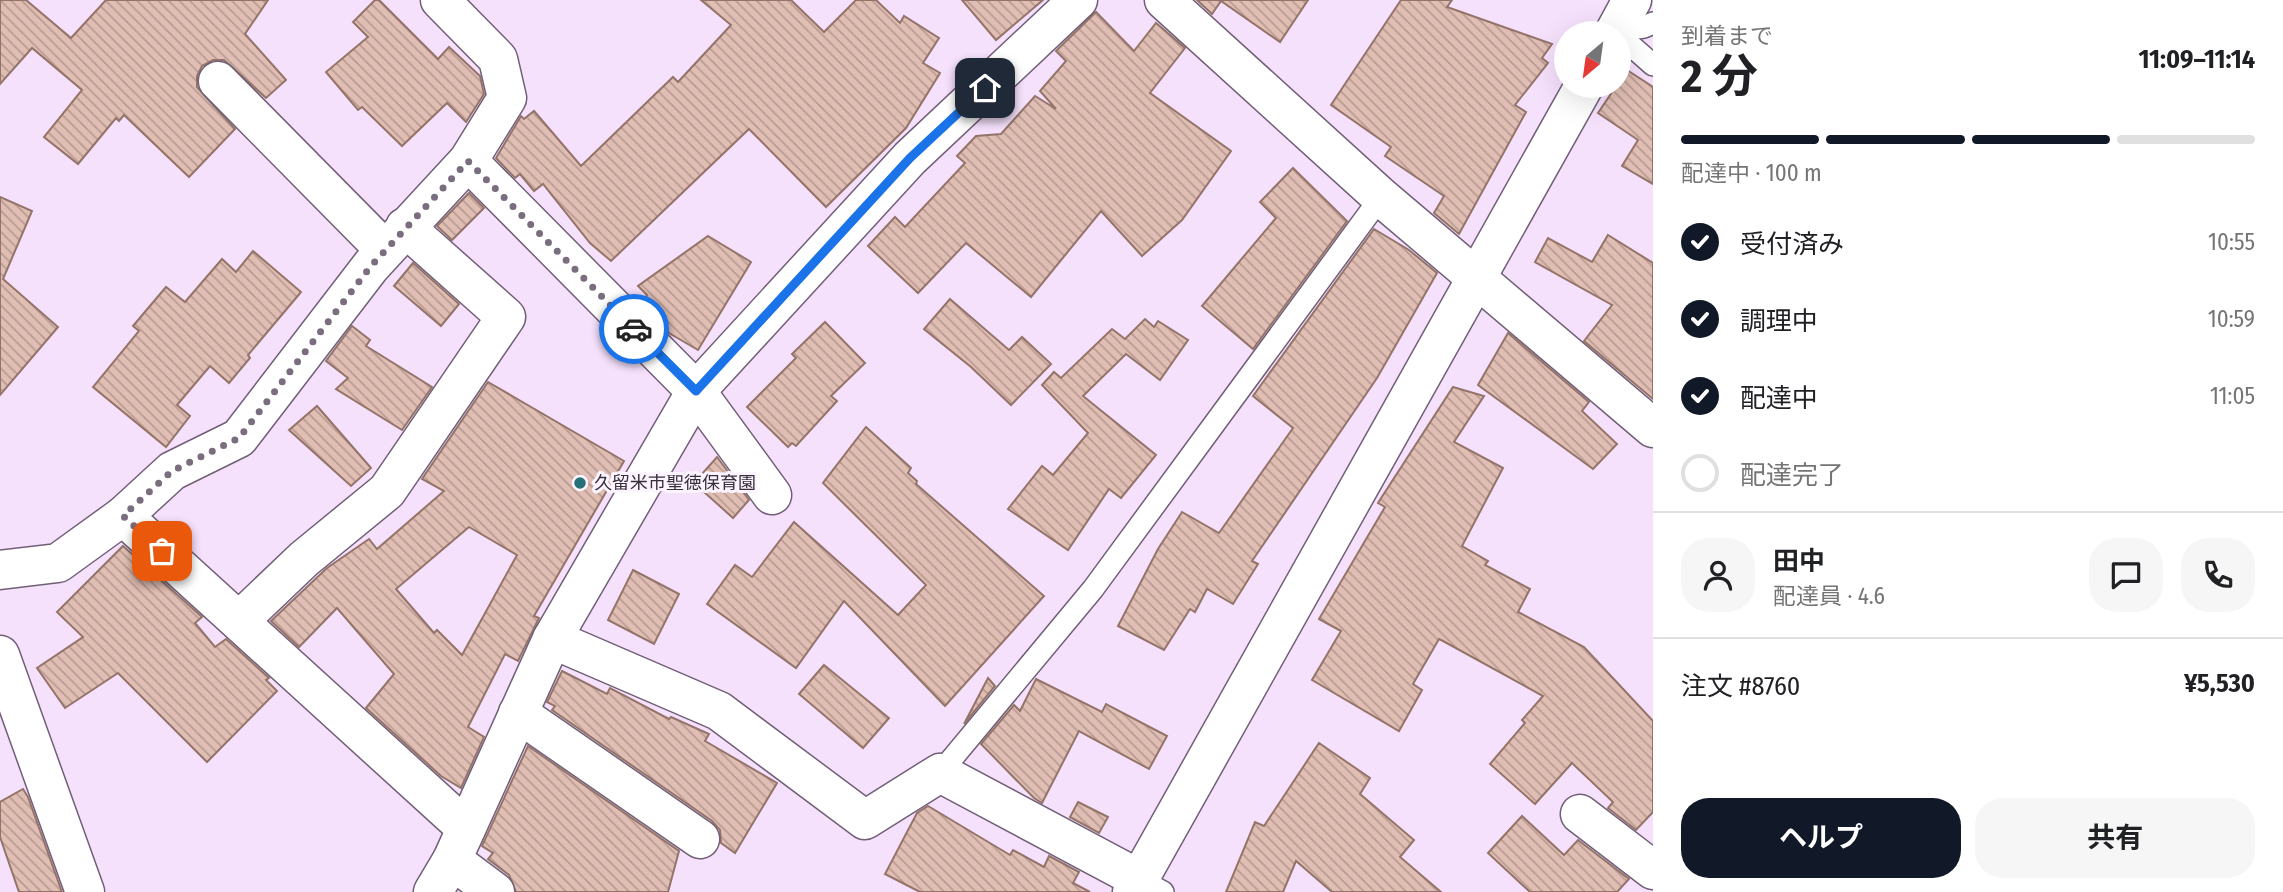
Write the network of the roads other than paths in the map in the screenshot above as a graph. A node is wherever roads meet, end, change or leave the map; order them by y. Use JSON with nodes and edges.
{"nodes":[{"id":1,"x":440,"y":0,"type":"edge"},
{"id":2,"x":1077,"y":0,"type":"edge"},
{"id":3,"x":1164,"y":0,"type":"edge"},
{"id":4,"x":1653,"y":23,"type":"edge"},
{"id":5,"x":1631,"y":26,"type":"edge"},
{"id":6,"x":1631,"y":40,"type":"edge"},
{"id":7,"x":1653,"y":65,"type":"edge"},
{"id":8,"x":218,"y":81,"type":"dead end"},
{"id":9,"x":1577,"y":98,"type":"edge"},
{"id":10,"x":468,"y":161,"type":"junction"},
{"id":11,"x":1381,"y":197,"type":"junction"},
{"id":12,"x":395,"y":239,"type":"junction"},
{"id":13,"x":1475,"y":278,"type":"junction"},
{"id":14,"x":696,"y":391,"type":"junction"},
{"id":15,"x":1653,"y":428,"type":"edge"},
{"id":16,"x":772,"y":495,"type":"dead end"},
{"id":17,"x":123,"y":516,"type":"junction"},
{"id":18,"x":0,"y":570,"type":"edge"},
{"id":19,"x":239,"y":621,"type":"junction"},
{"id":20,"x":552,"y":639,"type":"junction"},
{"id":21,"x":0,"y":655,"type":"edge"},
{"id":22,"x":518,"y":713,"type":"junction"},
{"id":23,"x":940,"y":773,"type":"junction"},
{"id":24,"x":1580,"y":814,"type":"dead end"},
{"id":25,"x":700,"y":839,"type":"dead end"},
{"id":26,"x":450,"y":860,"type":"edge"},
{"id":27,"x":1653,"y":870,"type":"edge"},
{"id":28,"x":1145,"y":888,"type":"edge"},
{"id":29,"x":85,"y":892,"type":"edge"},
{"id":30,"x":495,"y":892,"type":"edge"}],
"edges":[{"from":1,"to":10,"type":"street"},
{"from":2,"to":14,"type":"street"},
{"from":3,"to":11,"type":"street"},
{"from":4,"to":5,"type":"lane"},
{"from":6,"to":7,"type":"lane"},
{"from":8,"to":12,"type":"street"},
{"from":9,"to":13,"type":"street"},
{"from":10,"to":12,"type":"street"},
{"from":10,"to":14,"type":"street"},
{"from":11,"to":13,"type":"street"},
{"from":11,"to":23,"type":"lane"},
{"from":12,"to":17,"type":"street"},
{"from":12,"to":19,"type":"street"},
{"from":13,"to":15,"type":"street"},
{"from":13,"to":28,"type":"street"},
{"from":14,"to":16,"type":"street"},
{"from":14,"to":20,"type":"street"},
{"from":17,"to":18,"type":"street"},
{"from":17,"to":19,"type":"street"},
{"from":19,"to":26,"type":"street"},
{"from":20,"to":22,"type":"street"},
{"from":20,"to":23,"type":"street"},
{"from":21,"to":29,"type":"street"},
{"from":22,"to":25,"type":"street"},
{"from":22,"to":26,"type":"street"},
{"from":23,"to":28,"type":"street"},
{"from":24,"to":27,"type":"street"},
{"from":26,"to":30,"type":"street"}]}
